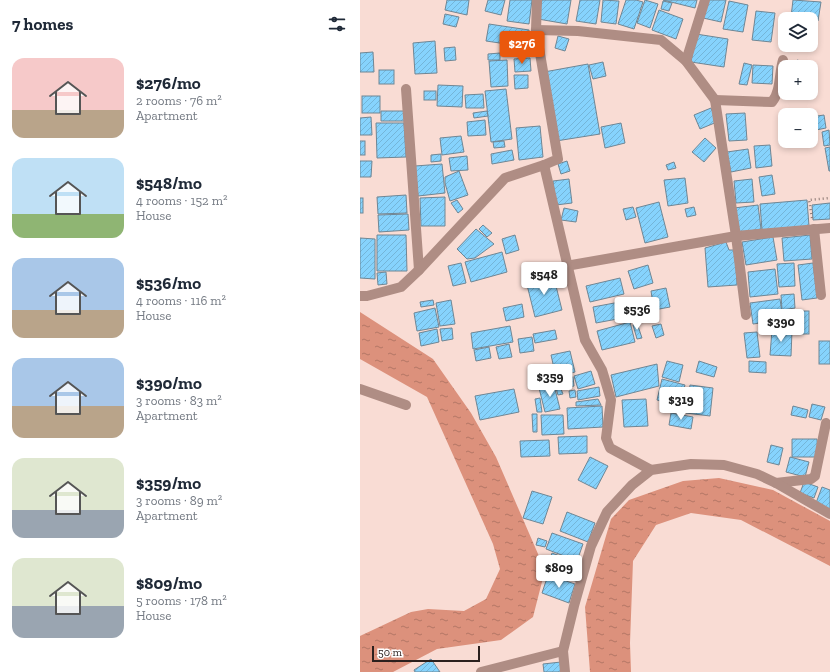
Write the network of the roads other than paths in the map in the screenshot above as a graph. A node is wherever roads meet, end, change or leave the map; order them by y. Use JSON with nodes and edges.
{"nodes":[{"id":1,"x":537,"y":0,"type":"edge"},
{"id":2,"x":705,"y":0,"type":"edge"},
{"id":3,"x":536,"y":30,"type":"junction"},
{"id":4,"x":686,"y":61,"type":"junction"},
{"id":5,"x":778,"y":87,"type":"edge"},
{"id":6,"x":406,"y":89,"type":"dead end"},
{"id":7,"x":715,"y":100,"type":"junction"},
{"id":8,"x":544,"y":165,"type":"junction"},
{"id":9,"x":830,"y":228,"type":"edge"},
{"id":10,"x":814,"y":229,"type":"junction"},
{"id":11,"x":736,"y":236,"type":"junction"},
{"id":12,"x":566,"y":266,"type":"junction"},
{"id":13,"x":419,"y":270,"type":"junction"},
{"id":14,"x":821,"y":295,"type":"dead end"},
{"id":15,"x":360,"y":296,"type":"edge"},
{"id":16,"x":746,"y":315,"type":"dead end"},
{"id":17,"x":360,"y":389,"type":"edge"},
{"id":18,"x":406,"y":405,"type":"dead end"},
{"id":19,"x":826,"y":423,"type":"dead end"},
{"id":20,"x":651,"y":470,"type":"junction"},
{"id":21,"x":776,"y":483,"type":"junction"},
{"id":22,"x":830,"y":514,"type":"edge"},
{"id":23,"x":563,"y":651,"type":"junction"},
{"id":24,"x":482,"y":672,"type":"edge"},
{"id":25,"x":565,"y":672,"type":"edge"}],
"edges":[{"from":1,"to":3,"type":"street"},
{"from":2,"to":4,"type":"street"},
{"from":3,"to":4,"type":"street"},
{"from":3,"to":8,"type":"street"},
{"from":4,"to":7,"type":"street"},
{"from":5,"to":7,"type":"street"},
{"from":6,"to":13,"type":"street"},
{"from":7,"to":11,"type":"street"},
{"from":8,"to":12,"type":"street"},
{"from":8,"to":13,"type":"street"},
{"from":9,"to":10,"type":"street"},
{"from":10,"to":11,"type":"street"},
{"from":10,"to":14,"type":"street"},
{"from":11,"to":12,"type":"street"},
{"from":11,"to":16,"type":"street"},
{"from":12,"to":20,"type":"street"},
{"from":13,"to":15,"type":"street"},
{"from":17,"to":18,"type":"street"},
{"from":19,"to":21,"type":"street"},
{"from":20,"to":21,"type":"street"},
{"from":20,"to":23,"type":"street"},
{"from":21,"to":22,"type":"street"},
{"from":23,"to":24,"type":"street"},
{"from":23,"to":25,"type":"street"}]}
